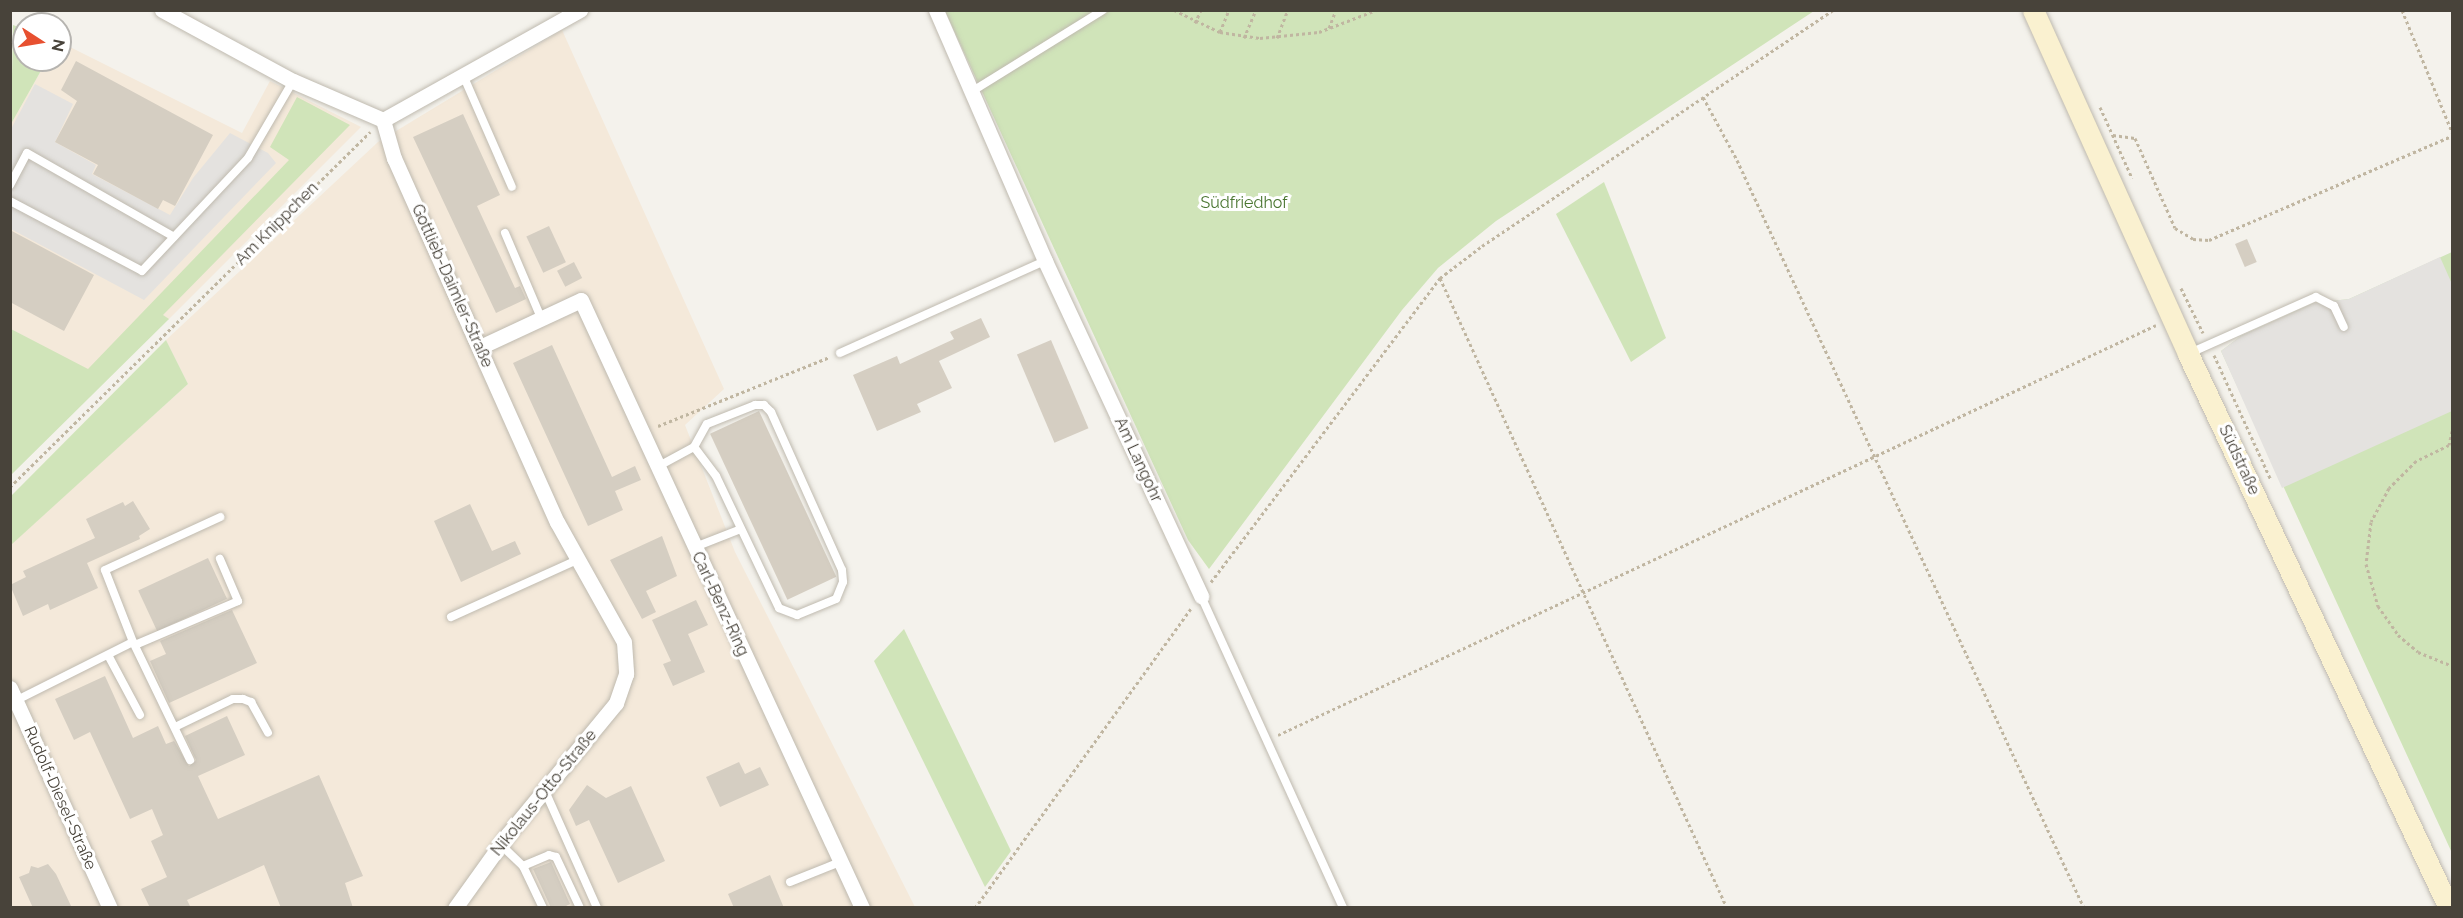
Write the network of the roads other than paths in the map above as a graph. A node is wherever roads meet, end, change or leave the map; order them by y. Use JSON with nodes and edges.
{"nodes":[{"id":1,"x":162,"y":10,"type":"edge"},
{"id":2,"x":580,"y":10,"type":"edge"},
{"id":3,"x":936,"y":10,"type":"edge"},
{"id":4,"x":1104,"y":10,"type":"edge"},
{"id":5,"x":2033,"y":10,"type":"edge"},
{"id":6,"x":463,"y":75,"type":"junction"},
{"id":7,"x":293,"y":81,"type":"junction"},
{"id":8,"x":971,"y":93,"type":"junction"},
{"id":9,"x":382,"y":120,"type":"junction"},
{"id":10,"x":10,"y":185,"type":"edge"},
{"id":11,"x":512,"y":188,"type":"dead end"},
{"id":12,"x":10,"y":201,"type":"edge"},
{"id":13,"x":505,"y":232,"type":"dead end"},
{"id":14,"x":174,"y":237,"type":"junction"},
{"id":15,"x":1045,"y":261,"type":"junction"},
{"id":16,"x":541,"y":318,"type":"junction"},
{"id":17,"x":2344,"y":327,"type":"dead end"},
{"id":18,"x":480,"y":347,"type":"junction"},
{"id":19,"x":840,"y":353,"type":"road end"},
{"id":20,"x":2188,"y":354,"type":"junction"},
{"id":21,"x":694,"y":447,"type":"junction"},
{"id":22,"x":657,"y":467,"type":"junction"},
{"id":23,"x":220,"y":517,"type":"dead end"},
{"id":24,"x":741,"y":529,"type":"junction"},
{"id":25,"x":694,"y":547,"type":"junction"},
{"id":26,"x":220,"y":559,"type":"dead end"},
{"id":27,"x":577,"y":560,"type":"junction"},
{"id":28,"x":1201,"y":596,"type":"joint"},
{"id":29,"x":451,"y":617,"type":"dead end"},
{"id":30,"x":134,"y":644,"type":"junction"},
{"id":31,"x":108,"y":655,"type":"junction"},
{"id":32,"x":626,"y":674,"type":"joint"},
{"id":33,"x":13,"y":694,"type":"edge"},
{"id":34,"x":140,"y":715,"type":"dead end"},
{"id":35,"x":175,"y":727,"type":"junction"},
{"id":36,"x":268,"y":734,"type":"dead end"},
{"id":37,"x":190,"y":760,"type":"dead end"},
{"id":38,"x":545,"y":791,"type":"junction"},
{"id":39,"x":500,"y":844,"type":"junction"},
{"id":40,"x":840,"y":862,"type":"junction"},
{"id":41,"x":523,"y":866,"type":"junction"},
{"id":42,"x":790,"y":882,"type":"dead end"},
{"id":43,"x":110,"y":908,"type":"edge"},
{"id":44,"x":455,"y":908,"type":"edge"},
{"id":45,"x":543,"y":908,"type":"edge"},
{"id":46,"x":580,"y":908,"type":"edge"},
{"id":47,"x":597,"y":908,"type":"edge"},
{"id":48,"x":862,"y":908,"type":"edge"},
{"id":49,"x":1343,"y":908,"type":"edge"},
{"id":50,"x":2448,"y":908,"type":"edge"}],
"edges":[{"from":1,"to":7,"type":"street"},
{"from":2,"to":6,"type":"street"},
{"from":3,"to":8,"type":"street","name":"Am Langohr"},
{"from":4,"to":8,"type":"lane"},
{"from":5,"to":20,"type":"street","name":"Südstraße"},
{"from":6,"to":9,"type":"street"},
{"from":6,"to":11,"type":"lane"},
{"from":7,"to":9,"type":"street"},
{"from":7,"to":14,"type":"lane"},
{"from":8,"to":15,"type":"street","name":"Am Langohr"},
{"from":9,"to":18,"type":"street","name":"Gottlieb-Daimler-Straße"},
{"from":10,"to":14,"type":"lane"},
{"from":12,"to":14,"type":"lane"},
{"from":13,"to":16,"type":"lane"},
{"from":15,"to":19,"type":"lane"},
{"from":15,"to":28,"type":"street","name":"Am Langohr"},
{"from":16,"to":18,"type":"street"},
{"from":16,"to":22,"type":"street","name":"Carl-Benz-Ring"},
{"from":17,"to":20,"type":"lane"},
{"from":18,"to":27,"type":"street","name":"Gottlieb-Daimler-Straße"},
{"from":20,"to":50,"type":"street","name":"Südstraße"},
{"from":21,"to":22,"type":"lane"},
{"from":21,"to":24,"type":"lane"},
{"from":21,"to":24,"type":"lane"},
{"from":22,"to":25,"type":"street","name":"Carl-Benz-Ring"},
{"from":23,"to":30,"type":"lane"},
{"from":24,"to":25,"type":"lane"},
{"from":25,"to":40,"type":"street","name":"Carl-Benz-Ring"},
{"from":26,"to":30,"type":"lane"},
{"from":27,"to":29,"type":"lane"},
{"from":27,"to":32,"type":"street","name":"Gottlieb-Daimler-Straße"},
{"from":28,"to":49,"type":"lane","name":"Am Langohr"},
{"from":30,"to":31,"type":"lane"},
{"from":30,"to":35,"type":"lane"},
{"from":31,"to":33,"type":"lane"},
{"from":31,"to":34,"type":"lane"},
{"from":32,"to":38,"type":"street","name":"Nikolaus-Otto-Straße"},
{"from":33,"to":43,"type":"street","name":"Rudolf-Diesel-Straße"},
{"from":35,"to":36,"type":"lane"},
{"from":35,"to":37,"type":"lane"},
{"from":38,"to":39,"type":"street","name":"Nikolaus-Otto-Straße"},
{"from":38,"to":47,"type":"lane"},
{"from":39,"to":41,"type":"lane"},
{"from":39,"to":44,"type":"street","name":"Nikolaus-Otto-Straße"},
{"from":40,"to":42,"type":"lane"},
{"from":40,"to":48,"type":"street","name":"Carl-Benz-Ring"},
{"from":41,"to":45,"type":"lane"},
{"from":41,"to":46,"type":"lane"}]}
